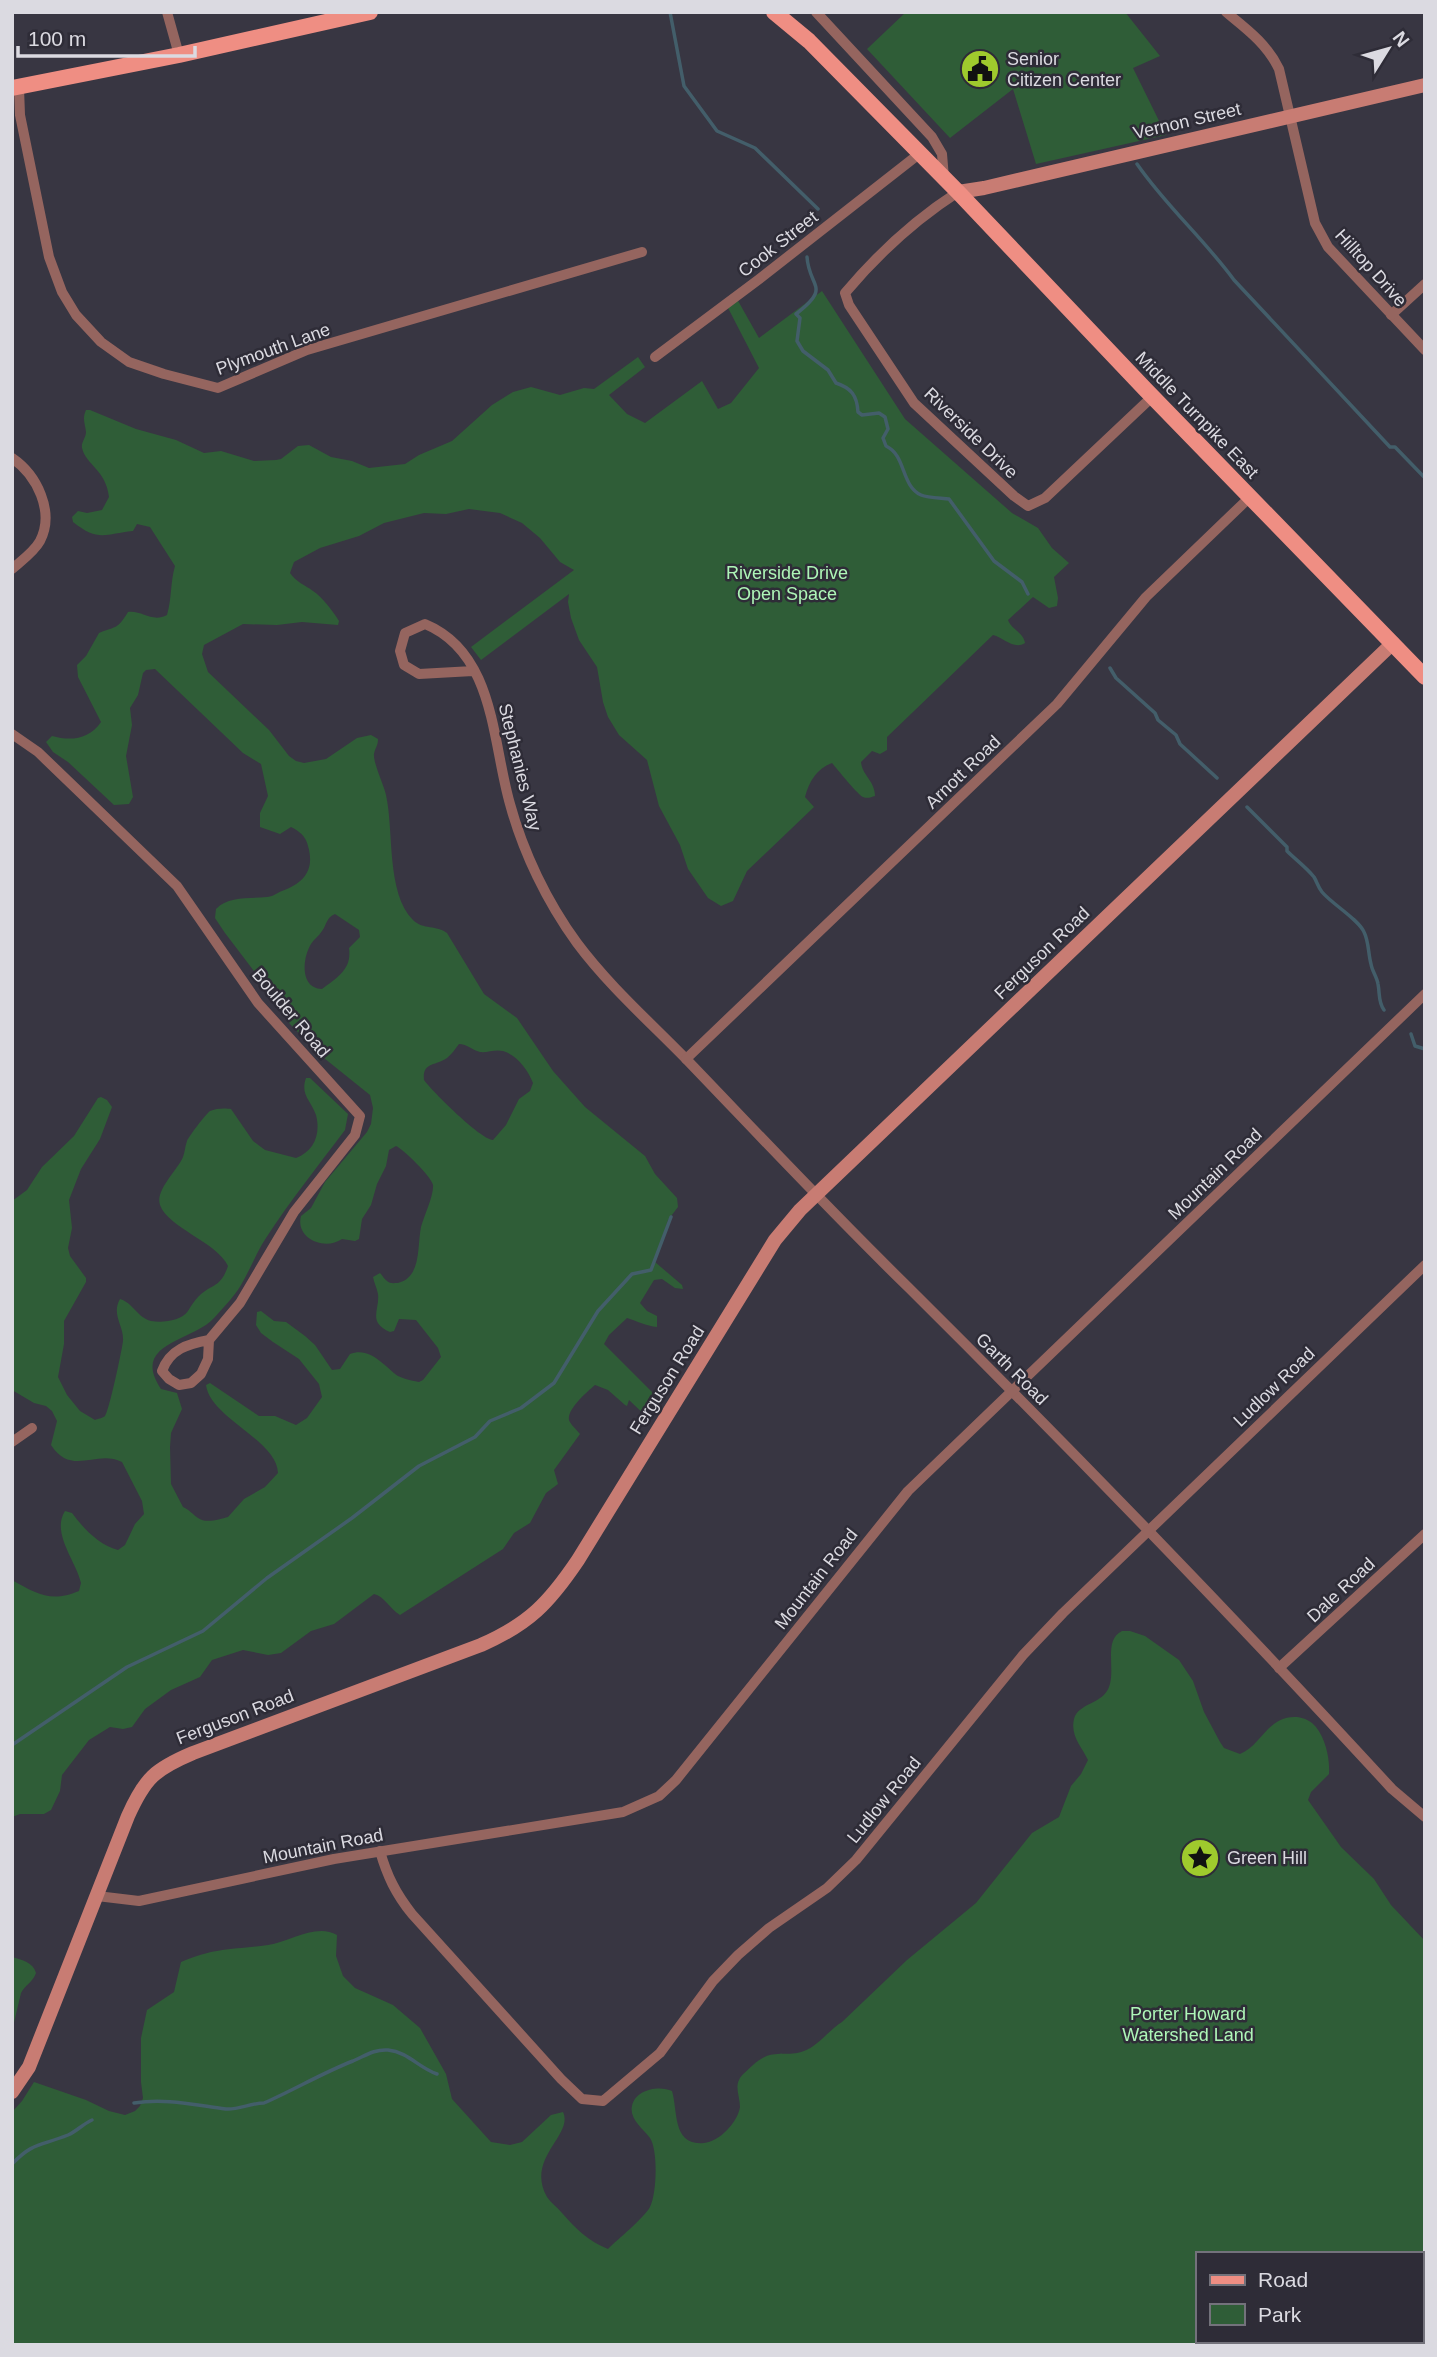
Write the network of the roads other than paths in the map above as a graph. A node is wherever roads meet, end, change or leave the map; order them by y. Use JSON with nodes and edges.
{"nodes":[{"id":1,"x":167,"y":12,"type":"edge"},
{"id":2,"x":370,"y":12,"type":"edge"},
{"id":3,"x":774,"y":12,"type":"edge"},
{"id":4,"x":816,"y":12,"type":"edge"},
{"id":5,"x":1226,"y":12,"type":"edge"},
{"id":6,"x":179,"y":55,"type":"junction"},
{"id":7,"x":1425,"y":85,"type":"edge"},
{"id":8,"x":16,"y":88,"type":"edge"},
{"id":9,"x":1291,"y":117,"type":"junction"},
{"id":10,"x":919,"y":154,"type":"junction"},
{"id":11,"x":944,"y":179,"type":"junction"},
{"id":12,"x":958,"y":192,"type":"junction"},
{"id":13,"x":642,"y":252,"type":"dead end"},
{"id":14,"x":1425,"y":284,"type":"edge"},
{"id":15,"x":1391,"y":315,"type":"junction"},
{"id":16,"x":1425,"y":350,"type":"edge"},
{"id":17,"x":655,"y":357,"type":"dead end"},
{"id":18,"x":1152,"y":397,"type":"junction"},
{"id":19,"x":12,"y":458,"type":"edge"},
{"id":20,"x":1250,"y":497,"type":"junction"},
{"id":21,"x":12,"y":569,"type":"edge"},
{"id":22,"x":1393,"y":643,"type":"junction"},
{"id":23,"x":473,"y":671,"type":"junction"},
{"id":24,"x":1425,"y":677,"type":"edge"},
{"id":25,"x":12,"y":734,"type":"edge"},
{"id":26,"x":577,"y":943,"type":"joint"},
{"id":27,"x":1425,"y":994,"type":"edge"},
{"id":28,"x":686,"y":1059,"type":"junction"},
{"id":29,"x":815,"y":1195,"type":"junction"},
{"id":30,"x":1425,"y":1265,"type":"edge"},
{"id":31,"x":209,"y":1340,"type":"junction"},
{"id":32,"x":1012,"y":1391,"type":"junction"},
{"id":33,"x":32,"y":1428,"type":"dead end"},
{"id":34,"x":12,"y":1442,"type":"edge"},
{"id":35,"x":1147,"y":1531,"type":"junction"},
{"id":36,"x":1425,"y":1534,"type":"edge"},
{"id":37,"x":1279,"y":1668,"type":"junction"},
{"id":38,"x":1425,"y":1816,"type":"edge"},
{"id":39,"x":380,"y":1851,"type":"junction"},
{"id":40,"x":97,"y":1896,"type":"junction"},
{"id":41,"x":12,"y":2092,"type":"edge"}],
"edges":[{"from":1,"to":6,"type":"street"},
{"from":2,"to":6,"type":"main road"},
{"from":3,"to":10,"type":"main road","name":"Middle Turnpike East"},
{"from":4,"to":11,"type":"street"},
{"from":5,"to":9,"type":"street","name":"Hilltop Drive"},
{"from":6,"to":8,"type":"main road"},
{"from":7,"to":9,"type":"street","name":"Vernon Street"},
{"from":8,"to":13,"type":"street","name":"Plymouth Lane"},
{"from":9,"to":12,"type":"street","name":"Vernon Street"},
{"from":9,"to":15,"type":"street","name":"Hilltop Drive"},
{"from":10,"to":11,"type":"main road","name":"Middle Turnpike East"},
{"from":10,"to":17,"type":"street","name":"Cook Street"},
{"from":11,"to":12,"type":"main road","name":"Middle Turnpike East"},
{"from":12,"to":18,"type":"main road","name":"Middle Turnpike East"},
{"from":12,"to":18,"type":"street","name":"Riverside Drive"},
{"from":14,"to":15,"type":"street"},
{"from":15,"to":16,"type":"street","name":"Hilltop Drive"},
{"from":18,"to":20,"type":"main road","name":"Middle Turnpike East"},
{"from":19,"to":21,"type":"street"},
{"from":20,"to":22,"type":"main road","name":"Middle Turnpike East"},
{"from":20,"to":28,"type":"street","name":"Arnott Road"},
{"from":22,"to":24,"type":"main road","name":"Middle Turnpike East"},
{"from":22,"to":29,"type":"street","name":"Ferguson Road"},
{"from":23,"to":23,"type":"street","name":"Stephanies Way"},
{"from":23,"to":26,"type":"street","name":"Stephanies Way"},
{"from":25,"to":31,"type":"street","name":"Boulder Road"},
{"from":26,"to":28,"type":"street","name":"Garth Road"},
{"from":27,"to":32,"type":"street","name":"Mountain Road"},
{"from":28,"to":29,"type":"street","name":"Garth Road"},
{"from":29,"to":32,"type":"street","name":"Garth Road"},
{"from":29,"to":40,"type":"street","name":"Ferguson Road"},
{"from":30,"to":35,"type":"street","name":"Ludlow Road"},
{"from":31,"to":31,"type":"street","name":"Boulder Road"},
{"from":32,"to":35,"type":"street","name":"Garth Road"},
{"from":32,"to":39,"type":"street","name":"Mountain Road"},
{"from":33,"to":34,"type":"street"},
{"from":35,"to":37,"type":"street","name":"Garth Road"},
{"from":35,"to":39,"type":"street","name":"Ludlow Road"},
{"from":36,"to":37,"type":"street","name":"Dale Road"},
{"from":37,"to":38,"type":"street","name":"Garth Road"},
{"from":39,"to":40,"type":"street","name":"Mountain Road"},
{"from":40,"to":41,"type":"street","name":"Ferguson Road"}]}
